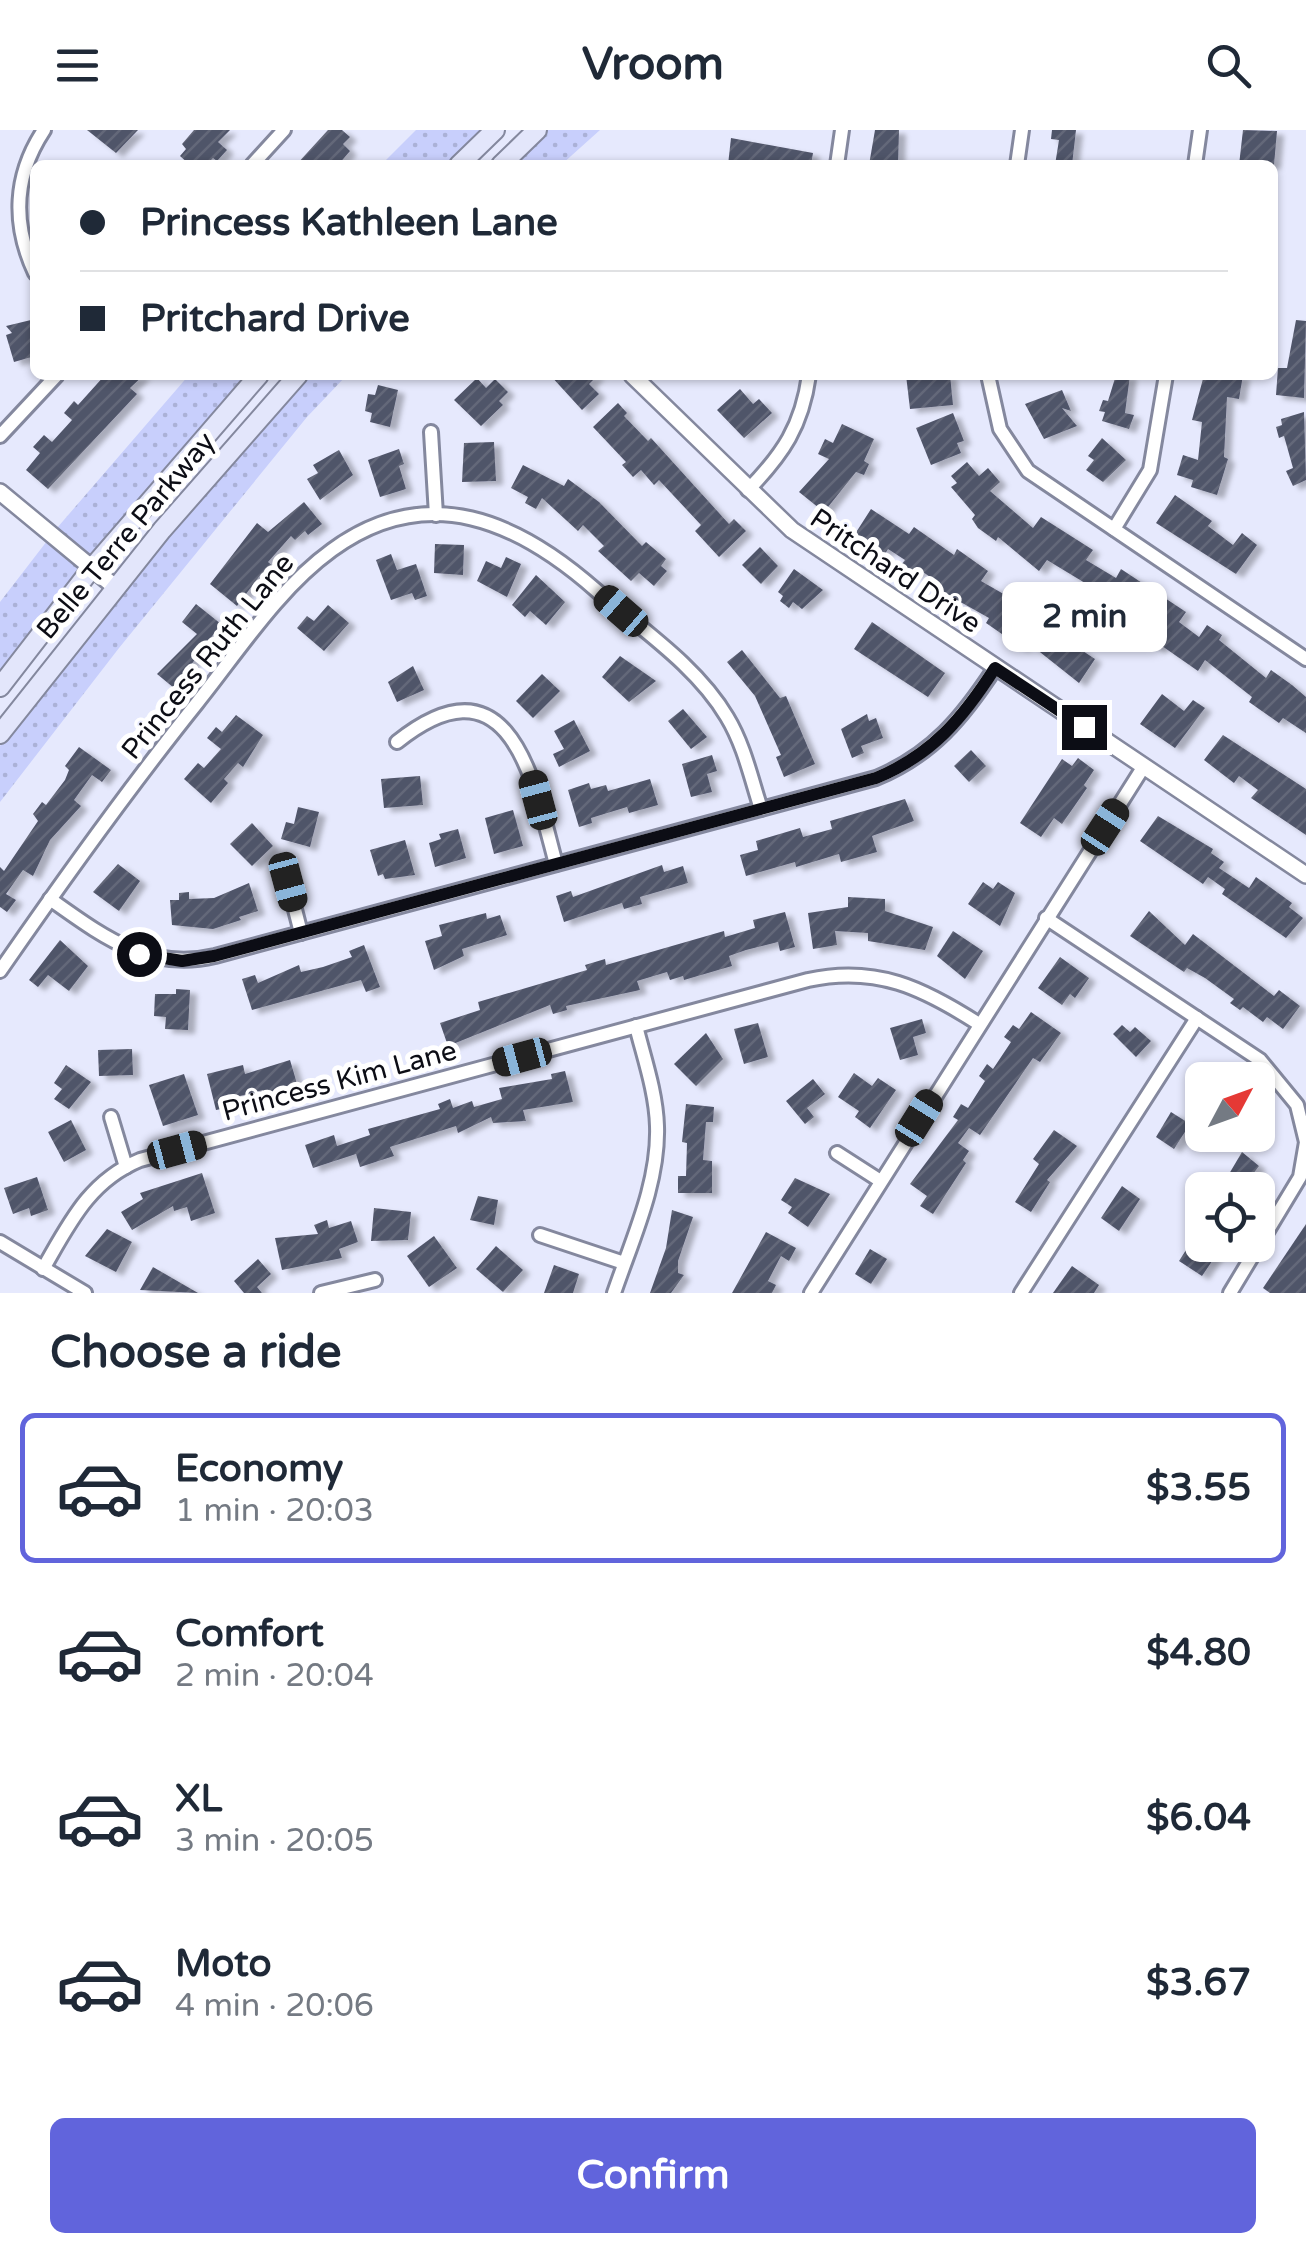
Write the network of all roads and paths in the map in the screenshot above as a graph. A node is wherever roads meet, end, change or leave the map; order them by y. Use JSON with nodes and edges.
{"nodes":[{"id":1,"x":44,"y":130,"type":"edge"},
{"id":2,"x":284,"y":130,"type":"edge"},
{"id":3,"x":495,"y":130,"type":"edge"},
{"id":4,"x":537,"y":130,"type":"edge"},
{"id":5,"x":842,"y":130,"type":"edge"},
{"id":6,"x":1022,"y":130,"type":"edge"},
{"id":7,"x":1200,"y":130,"type":"edge"},
{"id":8,"x":257,"y":160,"type":"edge"},
{"id":9,"x":464,"y":160,"type":"edge"},
{"id":10,"x":505,"y":160,"type":"edge"},
{"id":11,"x":838,"y":160,"type":"edge"},
{"id":12,"x":1017,"y":160,"type":"edge"},
{"id":13,"x":1196,"y":160,"type":"edge"},
{"id":14,"x":30,"y":259,"type":"edge"},
{"id":15,"x":52,"y":380,"type":"edge"},
{"id":16,"x":255,"y":380,"type":"edge"},
{"id":17,"x":294,"y":380,"type":"edge"},
{"id":18,"x":637,"y":380,"type":"edge"},
{"id":19,"x":807,"y":380,"type":"edge"},
{"id":20,"x":989,"y":380,"type":"edge"},
{"id":21,"x":1165,"y":380,"type":"edge"},
{"id":22,"x":430,"y":432,"type":"dead end"},
{"id":23,"x":0,"y":436,"type":"edge"},
{"id":24,"x":748,"y":490,"type":"junction"},
{"id":25,"x":0,"y":492,"type":"edge"},
{"id":26,"x":436,"y":515,"type":"junction"},
{"id":27,"x":1114,"y":530,"type":"junction"},
{"id":28,"x":92,"y":568,"type":"junction"},
{"id":29,"x":115,"y":587,"type":"junction"},
{"id":30,"x":1306,"y":658,"type":"edge"},
{"id":31,"x":995,"y":668,"type":"junction"},
{"id":32,"x":0,"y":686,"type":"edge"},
{"id":33,"x":0,"y":734,"type":"edge"},
{"id":34,"x":397,"y":742,"type":"dead end"},
{"id":35,"x":1144,"y":766,"type":"junction"},
{"id":36,"x":760,"y":809,"type":"junction"},
{"id":37,"x":556,"y":864,"type":"junction"},
{"id":38,"x":1306,"y":875,"type":"edge"},
{"id":39,"x":288,"y":882,"type":"dead end"},
{"id":40,"x":50,"y":898,"type":"junction"},
{"id":41,"x":1046,"y":918,"type":"junction"},
{"id":42,"x":301,"y":932,"type":"junction"},
{"id":43,"x":0,"y":971,"type":"edge"},
{"id":44,"x":1196,"y":1018,"type":"junction"},
{"id":45,"x":979,"y":1024,"type":"junction"},
{"id":46,"x":636,"y":1026,"type":"junction"},
{"id":47,"x":1304,"y":1115,"type":"edge"},
{"id":48,"x":112,"y":1117,"type":"dead end"},
{"id":49,"x":837,"y":1153,"type":"dead end"},
{"id":50,"x":126,"y":1166,"type":"junction"},
{"id":51,"x":879,"y":1180,"type":"junction"},
{"id":52,"x":540,"y":1234,"type":"dead end"},
{"id":53,"x":0,"y":1242,"type":"edge"},
{"id":54,"x":624,"y":1263,"type":"junction"},
{"id":55,"x":43,"y":1269,"type":"junction"},
{"id":56,"x":375,"y":1280,"type":"dead end"},
{"id":57,"x":85,"y":1293,"type":"edge"},
{"id":58,"x":321,"y":1293,"type":"edge"},
{"id":59,"x":614,"y":1293,"type":"edge"},
{"id":60,"x":811,"y":1293,"type":"edge"},
{"id":61,"x":1021,"y":1293,"type":"edge"},
{"id":62,"x":1230,"y":1293,"type":"edge"}],
"edges":[{"from":1,"to":14,"type":"street"},
{"from":2,"to":8,"type":"street"},
{"from":3,"to":9,"type":"main road"},
{"from":4,"to":10,"type":"main road"},
{"from":5,"to":11,"type":"street"},
{"from":6,"to":12,"type":"street"},
{"from":7,"to":13,"type":"street"},
{"from":15,"to":23,"type":"street"},
{"from":16,"to":28,"type":"main road","name":"Belle Terre Parkway"},
{"from":17,"to":29,"type":"main road","name":"Belle Terre Parkway"},
{"from":18,"to":24,"type":"street","name":"Pritchard Drive"},
{"from":19,"to":24,"type":"street"},
{"from":20,"to":27,"type":"street"},
{"from":21,"to":27,"type":"street"},
{"from":22,"to":26,"type":"street"},
{"from":24,"to":31,"type":"street","name":"Pritchard Drive"},
{"from":25,"to":28,"type":"street"},
{"from":26,"to":36,"type":"street","name":"Princess Ruth Lane"},
{"from":26,"to":40,"type":"street","name":"Princess Ruth Lane"},
{"from":27,"to":30,"type":"street"},
{"from":28,"to":29,"type":"street"},
{"from":28,"to":32,"type":"main road","name":"Belle Terre Parkway"},
{"from":29,"to":33,"type":"main road","name":"Belle Terre Parkway"},
{"from":31,"to":35,"type":"street","name":"Pritchard Drive"},
{"from":31,"to":36,"type":"street"},
{"from":34,"to":37,"type":"street"},
{"from":35,"to":38,"type":"street","name":"Pritchard Drive"},
{"from":35,"to":41,"type":"street"},
{"from":36,"to":37,"type":"street"},
{"from":37,"to":42,"type":"street"},
{"from":39,"to":42,"type":"street"},
{"from":40,"to":42,"type":"street"},
{"from":40,"to":43,"type":"street","name":"Princess Ruth Lane"},
{"from":41,"to":44,"type":"street"},
{"from":41,"to":45,"type":"street"},
{"from":44,"to":47,"type":"street"},
{"from":44,"to":61,"type":"street"},
{"from":45,"to":46,"type":"street","name":"Princess Kim Lane"},
{"from":45,"to":51,"type":"street"},
{"from":46,"to":50,"type":"street","name":"Princess Kim Lane"},
{"from":46,"to":54,"type":"street"},
{"from":47,"to":62,"type":"street"},
{"from":48,"to":50,"type":"street"},
{"from":49,"to":51,"type":"street"},
{"from":50,"to":55,"type":"street","name":"Princess Kim Lane"},
{"from":51,"to":60,"type":"street"},
{"from":52,"to":54,"type":"street"},
{"from":53,"to":55,"type":"street"},
{"from":54,"to":59,"type":"street"},
{"from":55,"to":57,"type":"street"},
{"from":56,"to":58,"type":"street"}]}
